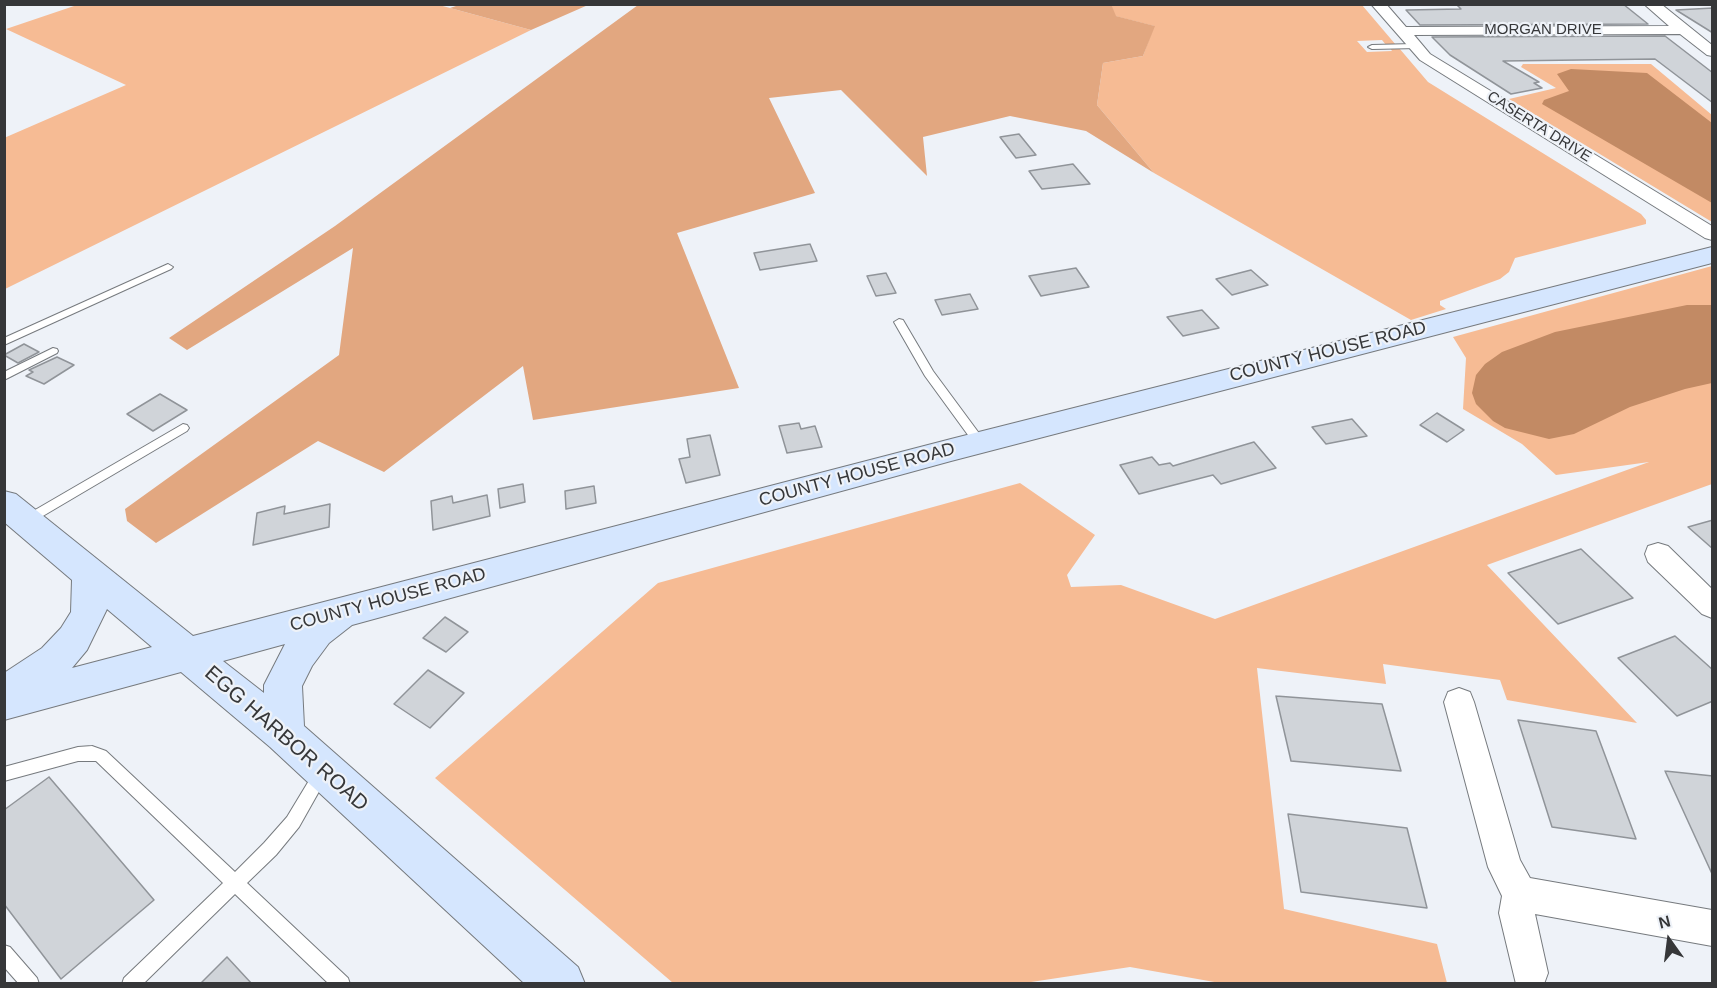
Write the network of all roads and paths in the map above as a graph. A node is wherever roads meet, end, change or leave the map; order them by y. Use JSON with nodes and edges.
{"nodes":[{"id":1,"x":1378,"y":4,"type":"edge"},
{"id":2,"x":1651,"y":4,"type":"edge"},
{"id":3,"x":1684,"y":30,"type":"junction"},
{"id":4,"x":1401,"y":31,"type":"junction"},
{"id":5,"x":1414,"y":46,"type":"junction"},
{"id":6,"x":1372,"y":47,"type":"dead end"},
{"id":7,"x":1713,"y":52,"type":"edge"},
{"id":8,"x":1713,"y":234,"type":"edge"},
{"id":9,"x":1713,"y":255,"type":"edge"},
{"id":10,"x":168,"y":267,"type":"dead end"},
{"id":11,"x":899,"y":322,"type":"dead end"},
{"id":12,"x":4,"y":342,"type":"edge"},
{"id":13,"x":53,"y":351,"type":"dead end"},
{"id":14,"x":4,"y":377,"type":"edge"},
{"id":15,"x":183,"y":428,"type":"dead end"},
{"id":16,"x":980,"y":443,"type":"junction"},
{"id":17,"x":15,"y":512,"type":"edge"},
{"id":18,"x":1658,"y":555,"type":"dead end"},
{"id":19,"x":90,"y":572,"type":"junction"},
{"id":20,"x":1713,"y":606,"type":"edge"},
{"id":21,"x":341,"y":613,"type":"junction"},
{"id":22,"x":190,"y":654,"type":"junction"},
{"id":23,"x":4,"y":694,"type":"edge"},
{"id":24,"x":1459,"y":702,"type":"dead end"},
{"id":25,"x":4,"y":703,"type":"edge"},
{"id":26,"x":284,"y":734,"type":"junction"},
{"id":27,"x":323,"y":771,"type":"junction"},
{"id":28,"x":4,"y":774,"type":"edge"},
{"id":29,"x":236,"y":883,"type":"junction"},
{"id":30,"x":1520,"y":894,"type":"junction"},
{"id":31,"x":1713,"y":928,"type":"edge"},
{"id":32,"x":4,"y":953,"type":"edge"},
{"id":33,"x":1530,"y":973,"type":"dead end"},
{"id":34,"x":31,"y":984,"type":"edge"},
{"id":35,"x":130,"y":984,"type":"edge"},
{"id":36,"x":342,"y":984,"type":"edge"},
{"id":37,"x":561,"y":984,"type":"edge"}],
"edges":[{"from":1,"to":4,"type":"street","name":"CASERTA DRIVE"},
{"from":2,"to":3,"type":"street"},
{"from":3,"to":4,"type":"street","name":"MORGAN DRIVE"},
{"from":3,"to":7,"type":"street"},
{"from":4,"to":5,"type":"street","name":"CASERTA DRIVE"},
{"from":5,"to":6,"type":"lane"},
{"from":5,"to":8,"type":"street","name":"CASERTA DRIVE"},
{"from":9,"to":16,"type":"street","name":"COUNTY HOUSE ROAD"},
{"from":10,"to":12,"type":"lane"},
{"from":11,"to":16,"type":"lane"},
{"from":13,"to":14,"type":"lane"},
{"from":15,"to":17,"type":"lane"},
{"from":16,"to":21,"type":"street","name":"COUNTY HOUSE ROAD"},
{"from":17,"to":19,"type":"street","name":"EGG HARBOR ROAD"},
{"from":18,"to":20,"type":"street"},
{"from":19,"to":22,"type":"street","name":"EGG HARBOR ROAD"},
{"from":19,"to":23,"type":"street"},
{"from":21,"to":22,"type":"street","name":"COUNTY HOUSE ROAD"},
{"from":21,"to":26,"type":"street"},
{"from":22,"to":25,"type":"street","name":"COUNTY HOUSE ROAD"},
{"from":22,"to":26,"type":"street","name":"EGG HARBOR ROAD"},
{"from":24,"to":30,"type":"street"},
{"from":26,"to":27,"type":"street","name":"EGG HARBOR ROAD"},
{"from":27,"to":29,"type":"lane"},
{"from":27,"to":37,"type":"street","name":"EGG HARBOR ROAD"},
{"from":28,"to":29,"type":"lane"},
{"from":29,"to":35,"type":"lane"},
{"from":29,"to":36,"type":"lane"},
{"from":30,"to":31,"type":"street"},
{"from":30,"to":33,"type":"street"},
{"from":32,"to":34,"type":"lane"}]}
